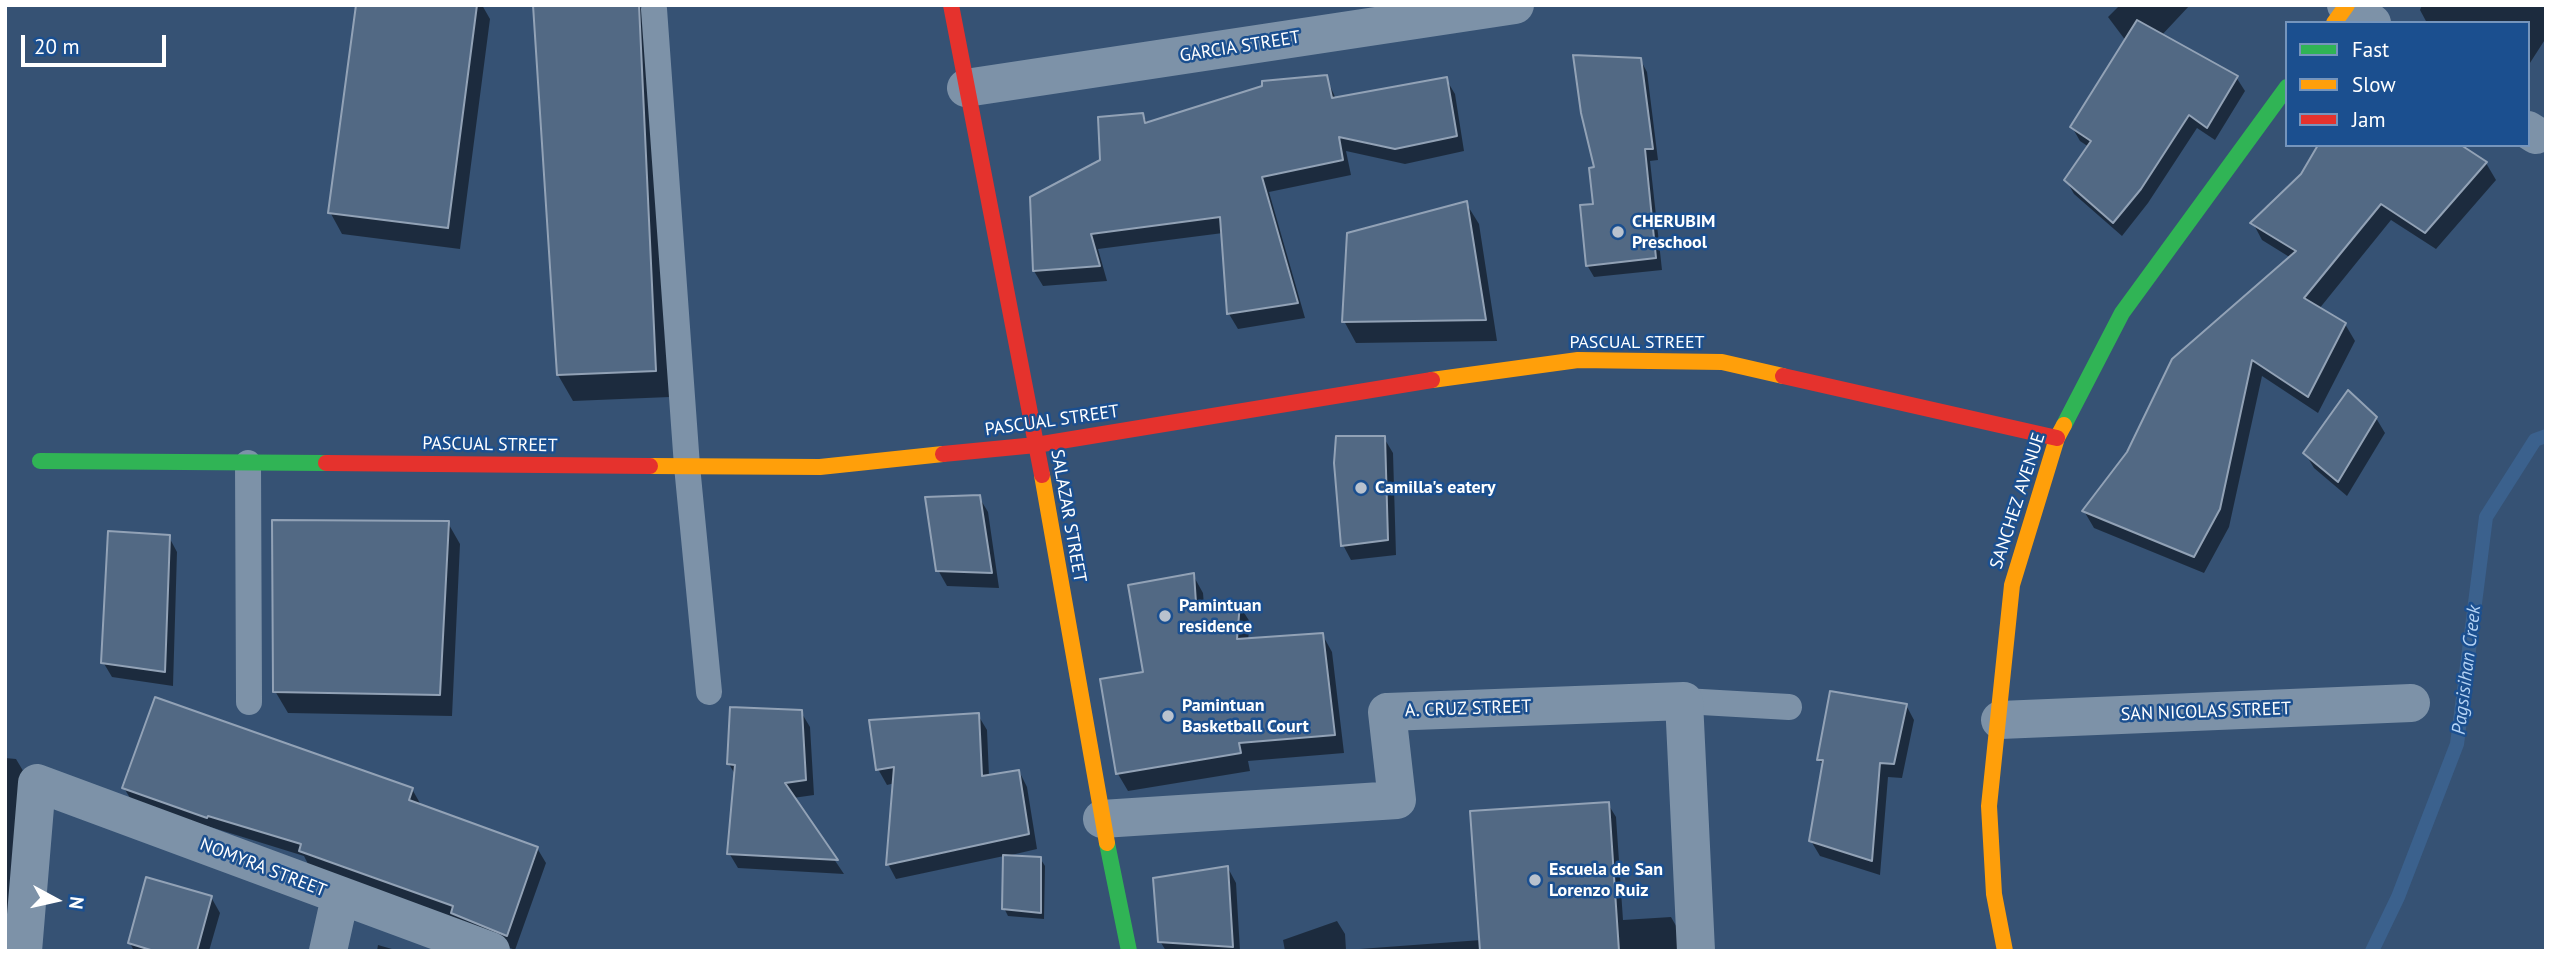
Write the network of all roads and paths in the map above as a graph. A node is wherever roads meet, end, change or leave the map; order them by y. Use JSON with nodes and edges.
{"nodes":[{"id":1,"x":951,"y":5,"type":"edge"},
{"id":2,"x":1515,"y":5,"type":"edge"},
{"id":3,"x":2347,"y":5,"type":"edge"},
{"id":4,"x":654,"y":9,"type":"dead end"},
{"id":5,"x":2335,"y":21,"type":"edge"},
{"id":6,"x":2369,"y":21,"type":"edge"},
{"id":7,"x":966,"y":88,"type":"junction"},
{"id":8,"x":2285,"y":91,"type":"edge"},
{"id":9,"x":2057,"y":438,"type":"junction"},
{"id":10,"x":1036,"y":445,"type":"junction"},
{"id":11,"x":40,"y":461,"type":"dead end"},
{"id":12,"x":248,"y":463,"type":"junction"},
{"id":13,"x":687,"y":466,"type":"junction"},
{"id":14,"x":709,"y":692,"type":"dead end"},
{"id":15,"x":1684,"y":701,"type":"junction"},
{"id":16,"x":249,"y":702,"type":"dead end"},
{"id":17,"x":2411,"y":703,"type":"dead end"},
{"id":18,"x":1788,"y":707,"type":"dead end"},
{"id":19,"x":2000,"y":720,"type":"junction"},
{"id":20,"x":1102,"y":819,"type":"junction"},
{"id":21,"x":340,"y":897,"type":"junction"},
{"id":22,"x":23,"y":951,"type":"edge"},
{"id":23,"x":328,"y":951,"type":"edge"},
{"id":24,"x":491,"y":951,"type":"edge"},
{"id":25,"x":1129,"y":951,"type":"edge"},
{"id":26,"x":1696,"y":951,"type":"edge"},
{"id":27,"x":2005,"y":951,"type":"edge"}],
"edges":[{"from":1,"to":7,"type":"street","name":"SALAZAR STREET"},
{"from":2,"to":7,"type":"street","name":"GARCIA STREET"},
{"from":3,"to":5,"type":"street"},
{"from":3,"to":6,"type":"street"},
{"from":4,"to":13,"type":"lane"},
{"from":7,"to":10,"type":"street","name":"SALAZAR STREET"},
{"from":8,"to":9,"type":"street","name":"SANCHEZ AVENUE"},
{"from":9,"to":10,"type":"street","name":"PASCUAL STREET"},
{"from":9,"to":19,"type":"street","name":"SANCHEZ AVENUE"},
{"from":10,"to":13,"type":"street","name":"PASCUAL STREET"},
{"from":10,"to":20,"type":"street","name":"SALAZAR STREET"},
{"from":11,"to":12,"type":"street","name":"PASCUAL STREET"},
{"from":12,"to":13,"type":"street","name":"PASCUAL STREET"},
{"from":12,"to":16,"type":"lane"},
{"from":13,"to":14,"type":"lane"},
{"from":15,"to":18,"type":"lane"},
{"from":15,"to":20,"type":"street","name":"A. CRUZ STREET"},
{"from":15,"to":26,"type":"street"},
{"from":17,"to":19,"type":"street","name":"SAN NICOLAS STREET"},
{"from":19,"to":27,"type":"street","name":"SANCHEZ AVENUE"},
{"from":20,"to":25,"type":"street","name":"SALAZAR STREET"},
{"from":21,"to":22,"type":"street","name":"NOMYRA STREET"},
{"from":21,"to":23,"type":"street"},
{"from":21,"to":24,"type":"street","name":"NOMYRA STREET"}]}
